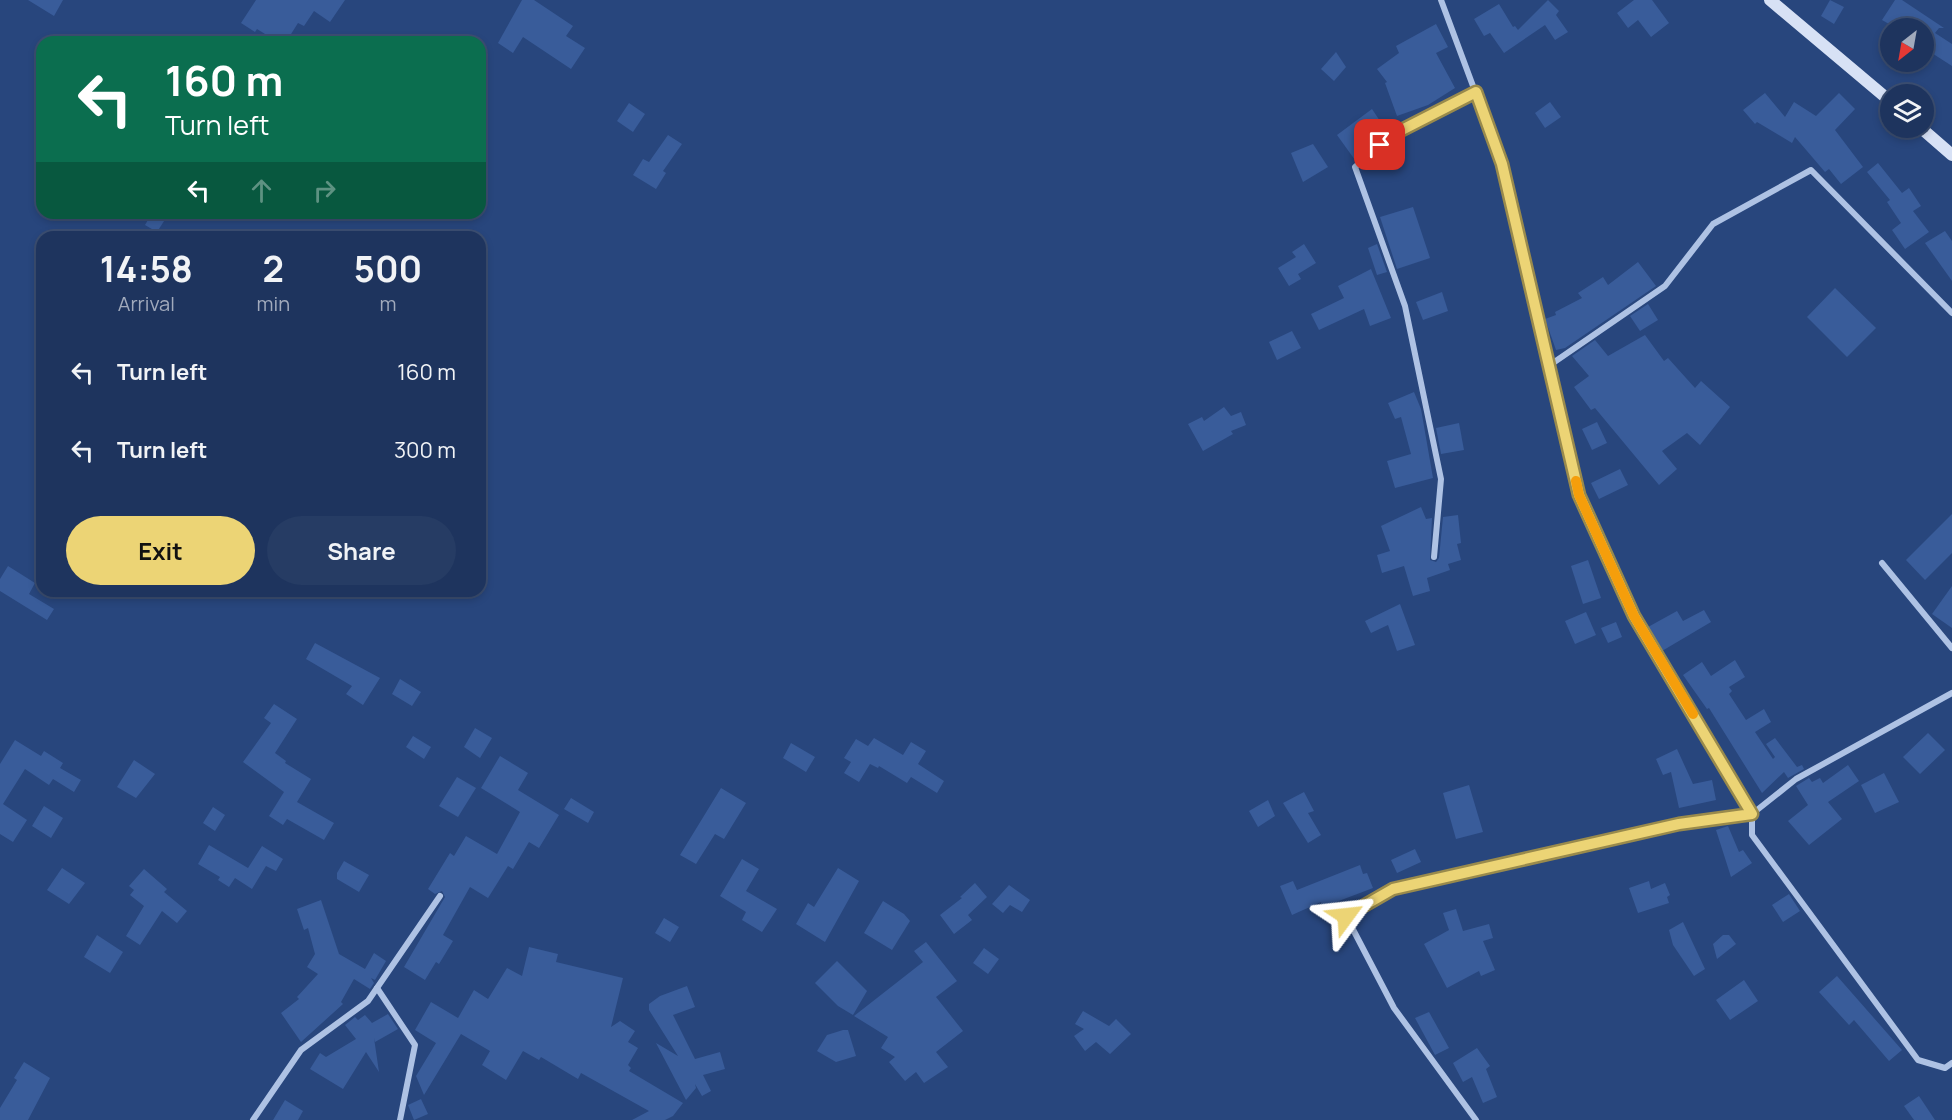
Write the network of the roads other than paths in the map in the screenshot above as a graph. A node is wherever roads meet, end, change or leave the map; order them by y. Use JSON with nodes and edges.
{"nodes":[{"id":1,"x":1442,"y":0,"type":"edge"},
{"id":2,"x":1770,"y":0,"type":"edge"},
{"id":3,"x":1476,"y":92,"type":"junction"},
{"id":4,"x":1880,"y":93,"type":"edge"},
{"id":5,"x":1932,"y":138,"type":"edge"},
{"id":6,"x":1952,"y":155,"type":"edge"},
{"id":7,"x":1952,"y":313,"type":"edge"},
{"id":8,"x":1550,"y":364,"type":"junction"},
{"id":9,"x":1434,"y":556,"type":"dead end"},
{"id":10,"x":1882,"y":563,"type":"dead end"},
{"id":11,"x":1952,"y":648,"type":"edge"},
{"id":12,"x":1952,"y":693,"type":"edge"},
{"id":13,"x":1752,"y":814,"type":"junction"},
{"id":14,"x":440,"y":896,"type":"dead end"},
{"id":15,"x":377,"y":988,"type":"junction"},
{"id":16,"x":1952,"y":1063,"type":"edge"},
{"id":17,"x":253,"y":1120,"type":"edge"},
{"id":18,"x":400,"y":1120,"type":"edge"},
{"id":19,"x":1476,"y":1120,"type":"edge"}],
"edges":[{"from":1,"to":3,"type":"street"},
{"from":2,"to":4,"type":"main road"},
{"from":3,"to":8,"type":"street"},
{"from":3,"to":9,"type":"street"},
{"from":5,"to":6,"type":"main road"},
{"from":7,"to":8,"type":"street"},
{"from":8,"to":13,"type":"street"},
{"from":10,"to":11,"type":"street"},
{"from":12,"to":13,"type":"street"},
{"from":13,"to":16,"type":"street"},
{"from":13,"to":19,"type":"street"},
{"from":14,"to":15,"type":"street"},
{"from":15,"to":17,"type":"street"},
{"from":15,"to":18,"type":"street"}]}
